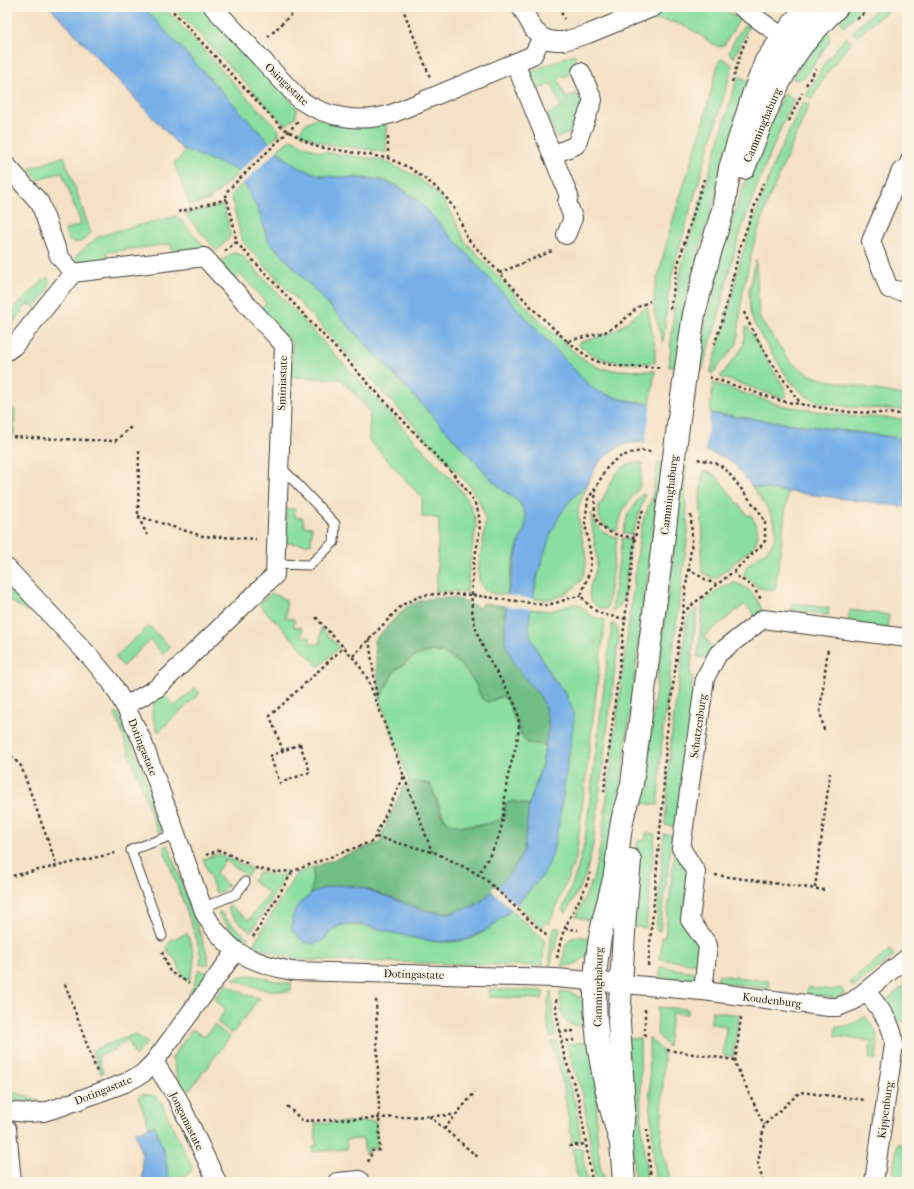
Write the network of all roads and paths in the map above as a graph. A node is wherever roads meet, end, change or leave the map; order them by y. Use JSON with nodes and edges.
{"nodes":[{"id":1,"x":169,"y":7,"type":"edge"},
{"id":2,"x":213,"y":7,"type":"edge"},
{"id":3,"x":299,"y":7,"type":"edge"},
{"id":4,"x":402,"y":7,"type":"edge"},
{"id":5,"x":521,"y":7,"type":"edge"},
{"id":6,"x":654,"y":7,"type":"edge"},
{"id":7,"x":742,"y":7,"type":"edge"},
{"id":8,"x":808,"y":7,"type":"edge"},
{"id":9,"x":837,"y":7,"type":"edge"},
{"id":10,"x":872,"y":7,"type":"edge"},
{"id":11,"x":855,"y":22,"type":"dead end"},
{"id":12,"x":542,"y":37,"type":"junction"},
{"id":13,"x":792,"y":43,"type":"junction"},
{"id":14,"x":253,"y":50,"type":"junction"},
{"id":15,"x":515,"y":63,"type":"junction"},
{"id":16,"x":817,"y":67,"type":"dead end"},
{"id":17,"x":581,"y":72,"type":"dead end"},
{"id":18,"x":438,"y":94,"type":"junction"},
{"id":19,"x":310,"y":106,"type":"junction"},
{"id":20,"x":788,"y":123,"type":"dead end"},
{"id":21,"x":288,"y":132,"type":"junction"},
{"id":22,"x":552,"y":155,"type":"junction"},
{"id":23,"x":7,"y":166,"type":"edge"},
{"id":24,"x":905,"y":167,"type":"edge"},
{"id":25,"x":765,"y":177,"type":"dead end"},
{"id":26,"x":226,"y":200,"type":"junction"},
{"id":27,"x":178,"y":212,"type":"dead end"},
{"id":28,"x":566,"y":235,"type":"joint"},
{"id":29,"x":236,"y":242,"type":"junction"},
{"id":30,"x":210,"y":264,"type":"junction"},
{"id":31,"x":73,"y":273,"type":"junction"},
{"id":32,"x":499,"y":273,"type":"junction"},
{"id":33,"x":907,"y":292,"type":"edge"},
{"id":34,"x":650,"y":301,"type":"dead end"},
{"id":35,"x":744,"y":312,"type":"dead end"},
{"id":36,"x":567,"y":341,"type":"junction"},
{"id":37,"x":713,"y":348,"type":"dead end"},
{"id":38,"x":7,"y":351,"type":"edge"},
{"id":39,"x":661,"y":368,"type":"dead end"},
{"id":40,"x":709,"y":377,"type":"dead end"},
{"id":41,"x":802,"y":404,"type":"junction"},
{"id":42,"x":907,"y":414,"type":"edge"},
{"id":43,"x":131,"y":427,"type":"dead end"},
{"id":44,"x":7,"y":437,"type":"edge"},
{"id":45,"x":139,"y":451,"type":"dead end"},
{"id":46,"x":280,"y":465,"type":"junction"},
{"id":47,"x":595,"y":488,"type":"dead end"},
{"id":48,"x":644,"y":506,"type":"dead end"},
{"id":49,"x":138,"y":516,"type":"junction"},
{"id":50,"x":147,"y":536,"type":"dead end"},
{"id":51,"x":635,"y":538,"type":"junction"},
{"id":52,"x":277,"y":540,"type":"junction"},
{"id":53,"x":276,"y":564,"type":"junction"},
{"id":54,"x":7,"y":568,"type":"edge"},
{"id":55,"x":734,"y":571,"type":"dead end"},
{"id":56,"x":716,"y":584,"type":"dead end"},
{"id":57,"x":472,"y":596,"type":"junction"},
{"id":58,"x":581,"y":596,"type":"dead end"},
{"id":59,"x":700,"y":598,"type":"dead end"},
{"id":60,"x":682,"y":613,"type":"junction"},
{"id":61,"x":609,"y":616,"type":"dead end"},
{"id":62,"x":316,"y":617,"type":"dead end"},
{"id":63,"x":626,"y":619,"type":"junction"},
{"id":64,"x":777,"y":621,"type":"junction"},
{"id":65,"x":831,"y":628,"type":"junction"},
{"id":66,"x":907,"y":638,"type":"edge"},
{"id":67,"x":369,"y":639,"type":"junction"},
{"id":68,"x":344,"y":647,"type":"junction"},
{"id":69,"x":353,"y":656,"type":"junction"},
{"id":70,"x":377,"y":703,"type":"junction"},
{"id":71,"x":125,"y":706,"type":"junction"},
{"id":72,"x":824,"y":730,"type":"dead end"},
{"id":73,"x":283,"y":751,"type":"junction"},
{"id":74,"x":7,"y":752,"type":"edge"},
{"id":75,"x":830,"y":773,"type":"dead end"},
{"id":76,"x":404,"y":775,"type":"junction"},
{"id":77,"x":632,"y":784,"type":"junction"},
{"id":78,"x":604,"y":796,"type":"dead end"},
{"id":79,"x":176,"y":834,"type":"junction"},
{"id":80,"x":376,"y":837,"type":"junction"},
{"id":81,"x":121,"y":851,"type":"dead end"},
{"id":82,"x":432,"y":852,"type":"junction"},
{"id":83,"x":199,"y":857,"type":"dead end"},
{"id":84,"x":57,"y":866,"type":"junction"},
{"id":85,"x":592,"y":867,"type":"dead end"},
{"id":86,"x":293,"y":870,"type":"junction"},
{"id":87,"x":696,"y":872,"type":"junction"},
{"id":88,"x":478,"y":875,"type":"junction"},
{"id":89,"x":7,"y":878,"type":"edge"},
{"id":90,"x":245,"y":882,"type":"dead end"},
{"id":91,"x":815,"y":888,"type":"junction"},
{"id":92,"x":824,"y":890,"type":"dead end"},
{"id":93,"x":202,"y":908,"type":"junction"},
{"id":94,"x":162,"y":936,"type":"joint"},
{"id":95,"x":548,"y":936,"type":"dead end"},
{"id":96,"x":253,"y":937,"type":"dead end"},
{"id":97,"x":236,"y":951,"type":"junction"},
{"id":98,"x":907,"y":958,"type":"edge"},
{"id":99,"x":556,"y":978,"type":"junction"},
{"id":100,"x":596,"y":982,"type":"junction"},
{"id":101,"x":65,"y":984,"type":"dead end"},
{"id":102,"x":190,"y":984,"type":"dead end"},
{"id":103,"x":621,"y":985,"type":"junction"},
{"id":104,"x":646,"y":987,"type":"junction"},
{"id":105,"x":703,"y":991,"type":"junction"},
{"id":106,"x":866,"y":991,"type":"junction"},
{"id":107,"x":376,"y":999,"type":"dead end"},
{"id":108,"x":741,"y":1011,"type":"dead end"},
{"id":109,"x":900,"y":1036,"type":"edge"},
{"id":110,"x":644,"y":1041,"type":"dead end"},
{"id":111,"x":667,"y":1050,"type":"dead end"},
{"id":112,"x":735,"y":1060,"type":"junction"},
{"id":113,"x":154,"y":1062,"type":"junction"},
{"id":114,"x":99,"y":1078,"type":"dead end"},
{"id":115,"x":475,"y":1092,"type":"dead end"},
{"id":116,"x":886,"y":1103,"type":"junction"},
{"id":117,"x":287,"y":1106,"type":"dead end"},
{"id":118,"x":7,"y":1111,"type":"edge"},
{"id":119,"x":455,"y":1115,"type":"junction"},
{"id":120,"x":428,"y":1116,"type":"junction"},
{"id":121,"x":379,"y":1118,"type":"junction"},
{"id":122,"x":646,"y":1122,"type":"dead end"},
{"id":123,"x":764,"y":1125,"type":"junction"},
{"id":124,"x":7,"y":1128,"type":"edge"},
{"id":125,"x":444,"y":1129,"type":"junction"},
{"id":126,"x":586,"y":1144,"type":"junction"},
{"id":127,"x":620,"y":1144,"type":"junction"},
{"id":128,"x":569,"y":1146,"type":"dead end"},
{"id":129,"x":371,"y":1153,"type":"dead end"},
{"id":130,"x":479,"y":1158,"type":"dead end"},
{"id":131,"x":12,"y":1182,"type":"edge"},
{"id":132,"x":217,"y":1182,"type":"edge"},
{"id":133,"x":336,"y":1182,"type":"edge"},
{"id":134,"x":360,"y":1182,"type":"edge"},
{"id":135,"x":592,"y":1182,"type":"edge"},
{"id":136,"x":624,"y":1182,"type":"edge"},
{"id":137,"x":651,"y":1182,"type":"edge"},
{"id":138,"x":763,"y":1182,"type":"edge"},
{"id":139,"x":874,"y":1182,"type":"edge"}],
"edges":[{"from":1,"to":21,"type":"path"},
{"from":2,"to":14,"type":"street","name":"Osingastate"},
{"from":3,"to":14,"type":"path"},
{"from":4,"to":18,"type":"path"},
{"from":5,"to":12,"type":"street"},
{"from":6,"to":12,"type":"street"},
{"from":7,"to":13,"type":"street"},
{"from":8,"to":13,"type":"street","name":"Camminghaburg"},
{"from":9,"to":13,"type":"street","name":"Camminghaburg"},
{"from":10,"to":11,"type":"path"},
{"from":12,"to":15,"type":"street","name":"Osingastate"},
{"from":13,"to":77,"type":"street","name":"Camminghaburg","bridge":true},
{"from":14,"to":19,"type":"street","name":"Osingastate"},
{"from":15,"to":18,"type":"street","name":"Osingastate"},
{"from":15,"to":22,"type":"street"},
{"from":16,"to":20,"type":"path"},
{"from":17,"to":22,"type":"street"},
{"from":18,"to":19,"type":"street","name":"Osingastate"},
{"from":19,"to":21,"type":"path"},
{"from":21,"to":26,"type":"path"},
{"from":21,"to":32,"type":"path"},
{"from":22,"to":28,"type":"street"},
{"from":23,"to":31,"type":"street"},
{"from":24,"to":33,"type":"street"},
{"from":25,"to":37,"type":"path"},
{"from":26,"to":27,"type":"path"},
{"from":26,"to":29,"type":"path"},
{"from":28,"to":32,"type":"path"},
{"from":29,"to":30,"type":"path"},
{"from":29,"to":57,"type":"path"},
{"from":30,"to":31,"type":"street","name":"Sminiastate"},
{"from":30,"to":46,"type":"street","name":"Sminiastate"},
{"from":31,"to":38,"type":"street"},
{"from":32,"to":36,"type":"path"},
{"from":34,"to":36,"type":"path"},
{"from":35,"to":41,"type":"path"},
{"from":36,"to":39,"type":"path"},
{"from":40,"to":41,"type":"path"},
{"from":41,"to":42,"type":"path"},
{"from":43,"to":44,"type":"path"},
{"from":45,"to":49,"type":"path"},
{"from":46,"to":52,"type":"street","name":"Sminiastate"},
{"from":46,"to":53,"type":"lane"},
{"from":47,"to":51,"type":"path"},
{"from":48,"to":51,"type":"path"},
{"from":49,"to":50,"type":"path"},
{"from":49,"to":52,"type":"path"},
{"from":51,"to":63,"type":"path"},
{"from":52,"to":53,"type":"street","name":"Sminiastate"},
{"from":53,"to":71,"type":"street","name":"Sminiastate"},
{"from":54,"to":71,"type":"street","name":"Dotingastate"},
{"from":55,"to":64,"type":"path"},
{"from":56,"to":60,"type":"path"},
{"from":57,"to":58,"type":"path"},
{"from":57,"to":67,"type":"path"},
{"from":57,"to":88,"type":"path"},
{"from":59,"to":60,"type":"path"},
{"from":60,"to":104,"type":"path"},
{"from":61,"to":63,"type":"path"},
{"from":62,"to":68,"type":"path"},
{"from":63,"to":78,"type":"path"},
{"from":64,"to":65,"type":"street","name":"Schatzenburg"},
{"from":64,"to":87,"type":"street","name":"Schatzenburg"},
{"from":65,"to":66,"type":"street","name":"Schatzenburg"},
{"from":65,"to":72,"type":"path"},
{"from":67,"to":69,"type":"path"},
{"from":67,"to":70,"type":"path"},
{"from":68,"to":69,"type":"path"},
{"from":68,"to":73,"type":"path"},
{"from":69,"to":70,"type":"path"},
{"from":70,"to":76,"type":"path"},
{"from":71,"to":79,"type":"street","name":"Dotingastate"},
{"from":73,"to":73,"type":"path"},
{"from":74,"to":84,"type":"path"},
{"from":75,"to":91,"type":"path"},
{"from":76,"to":80,"type":"path"},
{"from":76,"to":82,"type":"path"},
{"from":77,"to":100,"type":"street","name":"Camminghaburg"},
{"from":77,"to":103,"type":"street","name":"Camminghaburg"},
{"from":79,"to":93,"type":"street","name":"Dotingastate"},
{"from":79,"to":94,"type":"lane"},
{"from":80,"to":82,"type":"path"},
{"from":80,"to":86,"type":"path"},
{"from":81,"to":84,"type":"path"},
{"from":82,"to":88,"type":"path"},
{"from":83,"to":86,"type":"path"},
{"from":84,"to":89,"type":"path"},
{"from":85,"to":99,"type":"path"},
{"from":86,"to":96,"type":"path"},
{"from":87,"to":91,"type":"path"},
{"from":87,"to":105,"type":"street"},
{"from":88,"to":95,"type":"path"},
{"from":90,"to":93,"type":"lane"},
{"from":91,"to":92,"type":"path"},
{"from":93,"to":97,"type":"street","name":"Dotingastate"},
{"from":94,"to":102,"type":"path"},
{"from":97,"to":99,"type":"street","name":"Dotingastate"},
{"from":97,"to":113,"type":"street","name":"Dotingastate"},
{"from":98,"to":106,"type":"street","name":"Koudenburg"},
{"from":99,"to":100,"type":"street","name":"Dotingastate"},
{"from":99,"to":126,"type":"path"},
{"from":100,"to":103,"type":"street","name":"Dotingastate"},
{"from":100,"to":127,"type":"street","name":"Camminghaburg"},
{"from":101,"to":114,"type":"path"},
{"from":103,"to":104,"type":"street","name":"Koudenburg"},
{"from":103,"to":127,"type":"street","name":"Camminghaburg"},
{"from":104,"to":105,"type":"street","name":"Koudenburg"},
{"from":104,"to":110,"type":"path"},
{"from":105,"to":106,"type":"street","name":"Koudenburg"},
{"from":106,"to":109,"type":"street","name":"Kippenburg"},
{"from":107,"to":121,"type":"path"},
{"from":108,"to":112,"type":"path"},
{"from":109,"to":116,"type":"street","name":"Kippenburg"},
{"from":111,"to":112,"type":"path"},
{"from":112,"to":123,"type":"path"},
{"from":113,"to":118,"type":"street","name":"Dotingastate"},
{"from":113,"to":132,"type":"street","name":"Jongamastate"},
{"from":115,"to":119,"type":"path"},
{"from":116,"to":123,"type":"path"},
{"from":116,"to":139,"type":"street","name":"Kippenburg"},
{"from":117,"to":121,"type":"path"},
{"from":119,"to":120,"type":"path"},
{"from":119,"to":125,"type":"path"},
{"from":120,"to":121,"type":"path"},
{"from":120,"to":125,"type":"path"},
{"from":121,"to":129,"type":"path"},
{"from":122,"to":137,"type":"path"},
{"from":123,"to":138,"type":"path"},
{"from":124,"to":131,"type":"street"},
{"from":125,"to":130,"type":"path"},
{"from":126,"to":128,"type":"path"},
{"from":126,"to":135,"type":"path"},
{"from":127,"to":136,"type":"street","name":"Camminghaburg"},
{"from":133,"to":134,"type":"street"}]}
